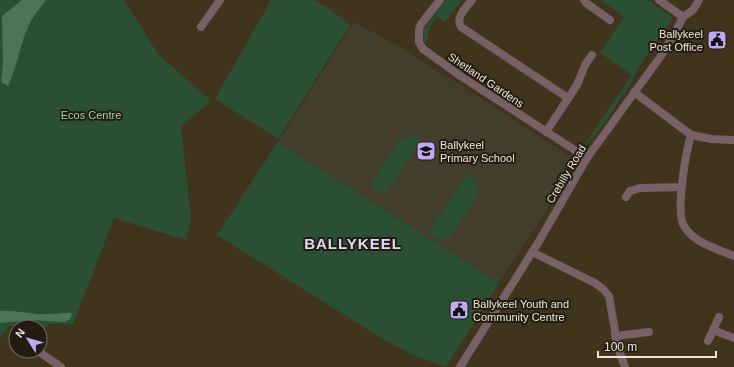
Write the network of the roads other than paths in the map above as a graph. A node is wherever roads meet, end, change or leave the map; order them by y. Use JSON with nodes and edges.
{"nodes":[{"id":1,"x":220,"y":0,"type":"edge"},
{"id":2,"x":440,"y":0,"type":"edge"},
{"id":3,"x":472,"y":0,"type":"edge"},
{"id":4,"x":584,"y":0,"type":"edge"},
{"id":5,"x":659,"y":0,"type":"edge"},
{"id":6,"x":699,"y":0,"type":"edge"},
{"id":7,"x":683,"y":17,"type":"junction"},
{"id":8,"x":610,"y":20,"type":"dead end"},
{"id":9,"x":202,"y":27,"type":"dead end"},
{"id":10,"x":592,"y":55,"type":"dead end"},
{"id":11,"x":634,"y":92,"type":"junction"},
{"id":12,"x":568,"y":98,"type":"junction"},
{"id":13,"x":546,"y":132,"type":"junction"},
{"id":14,"x":691,"y":135,"type":"junction"},
{"id":15,"x":734,"y":140,"type":"edge"},
{"id":16,"x":587,"y":158,"type":"junction"},
{"id":17,"x":682,"y":187,"type":"junction"},
{"id":18,"x":626,"y":196,"type":"dead end"},
{"id":19,"x":532,"y":252,"type":"junction"},
{"id":20,"x":734,"y":256,"type":"edge"},
{"id":21,"x":719,"y":317,"type":"dead end"},
{"id":22,"x":713,"y":330,"type":"junction"},
{"id":23,"x":649,"y":332,"type":"dead end"},
{"id":24,"x":615,"y":336,"type":"junction"},
{"id":25,"x":734,"y":338,"type":"edge"},
{"id":26,"x":708,"y":341,"type":"dead end"},
{"id":27,"x":48,"y":358,"type":"edge"},
{"id":28,"x":61,"y":367,"type":"edge"},
{"id":29,"x":460,"y":367,"type":"edge"},
{"id":30,"x":625,"y":367,"type":"edge"}],
"edges":[{"from":1,"to":9,"type":"street"},
{"from":2,"to":13,"type":"street","name":"Shetland Gardens"},
{"from":3,"to":12,"type":"street"},
{"from":4,"to":8,"type":"street"},
{"from":5,"to":7,"type":"street"},
{"from":6,"to":7,"type":"street","name":"Crebilly Road"},
{"from":7,"to":11,"type":"street","name":"Crebilly Road"},
{"from":10,"to":12,"type":"street"},
{"from":11,"to":14,"type":"street"},
{"from":11,"to":16,"type":"street","name":"Crebilly Road"},
{"from":12,"to":13,"type":"street"},
{"from":13,"to":16,"type":"street","name":"Shetland Gardens"},
{"from":14,"to":15,"type":"street"},
{"from":14,"to":17,"type":"street"},
{"from":16,"to":19,"type":"street","name":"Crebilly Road"},
{"from":17,"to":18,"type":"street"},
{"from":17,"to":20,"type":"street"},
{"from":19,"to":24,"type":"street"},
{"from":19,"to":29,"type":"street","name":"Crebilly Road"},
{"from":21,"to":22,"type":"street"},
{"from":22,"to":25,"type":"street"},
{"from":22,"to":26,"type":"street"},
{"from":23,"to":24,"type":"street"},
{"from":24,"to":30,"type":"street"},
{"from":27,"to":28,"type":"street"}]}
